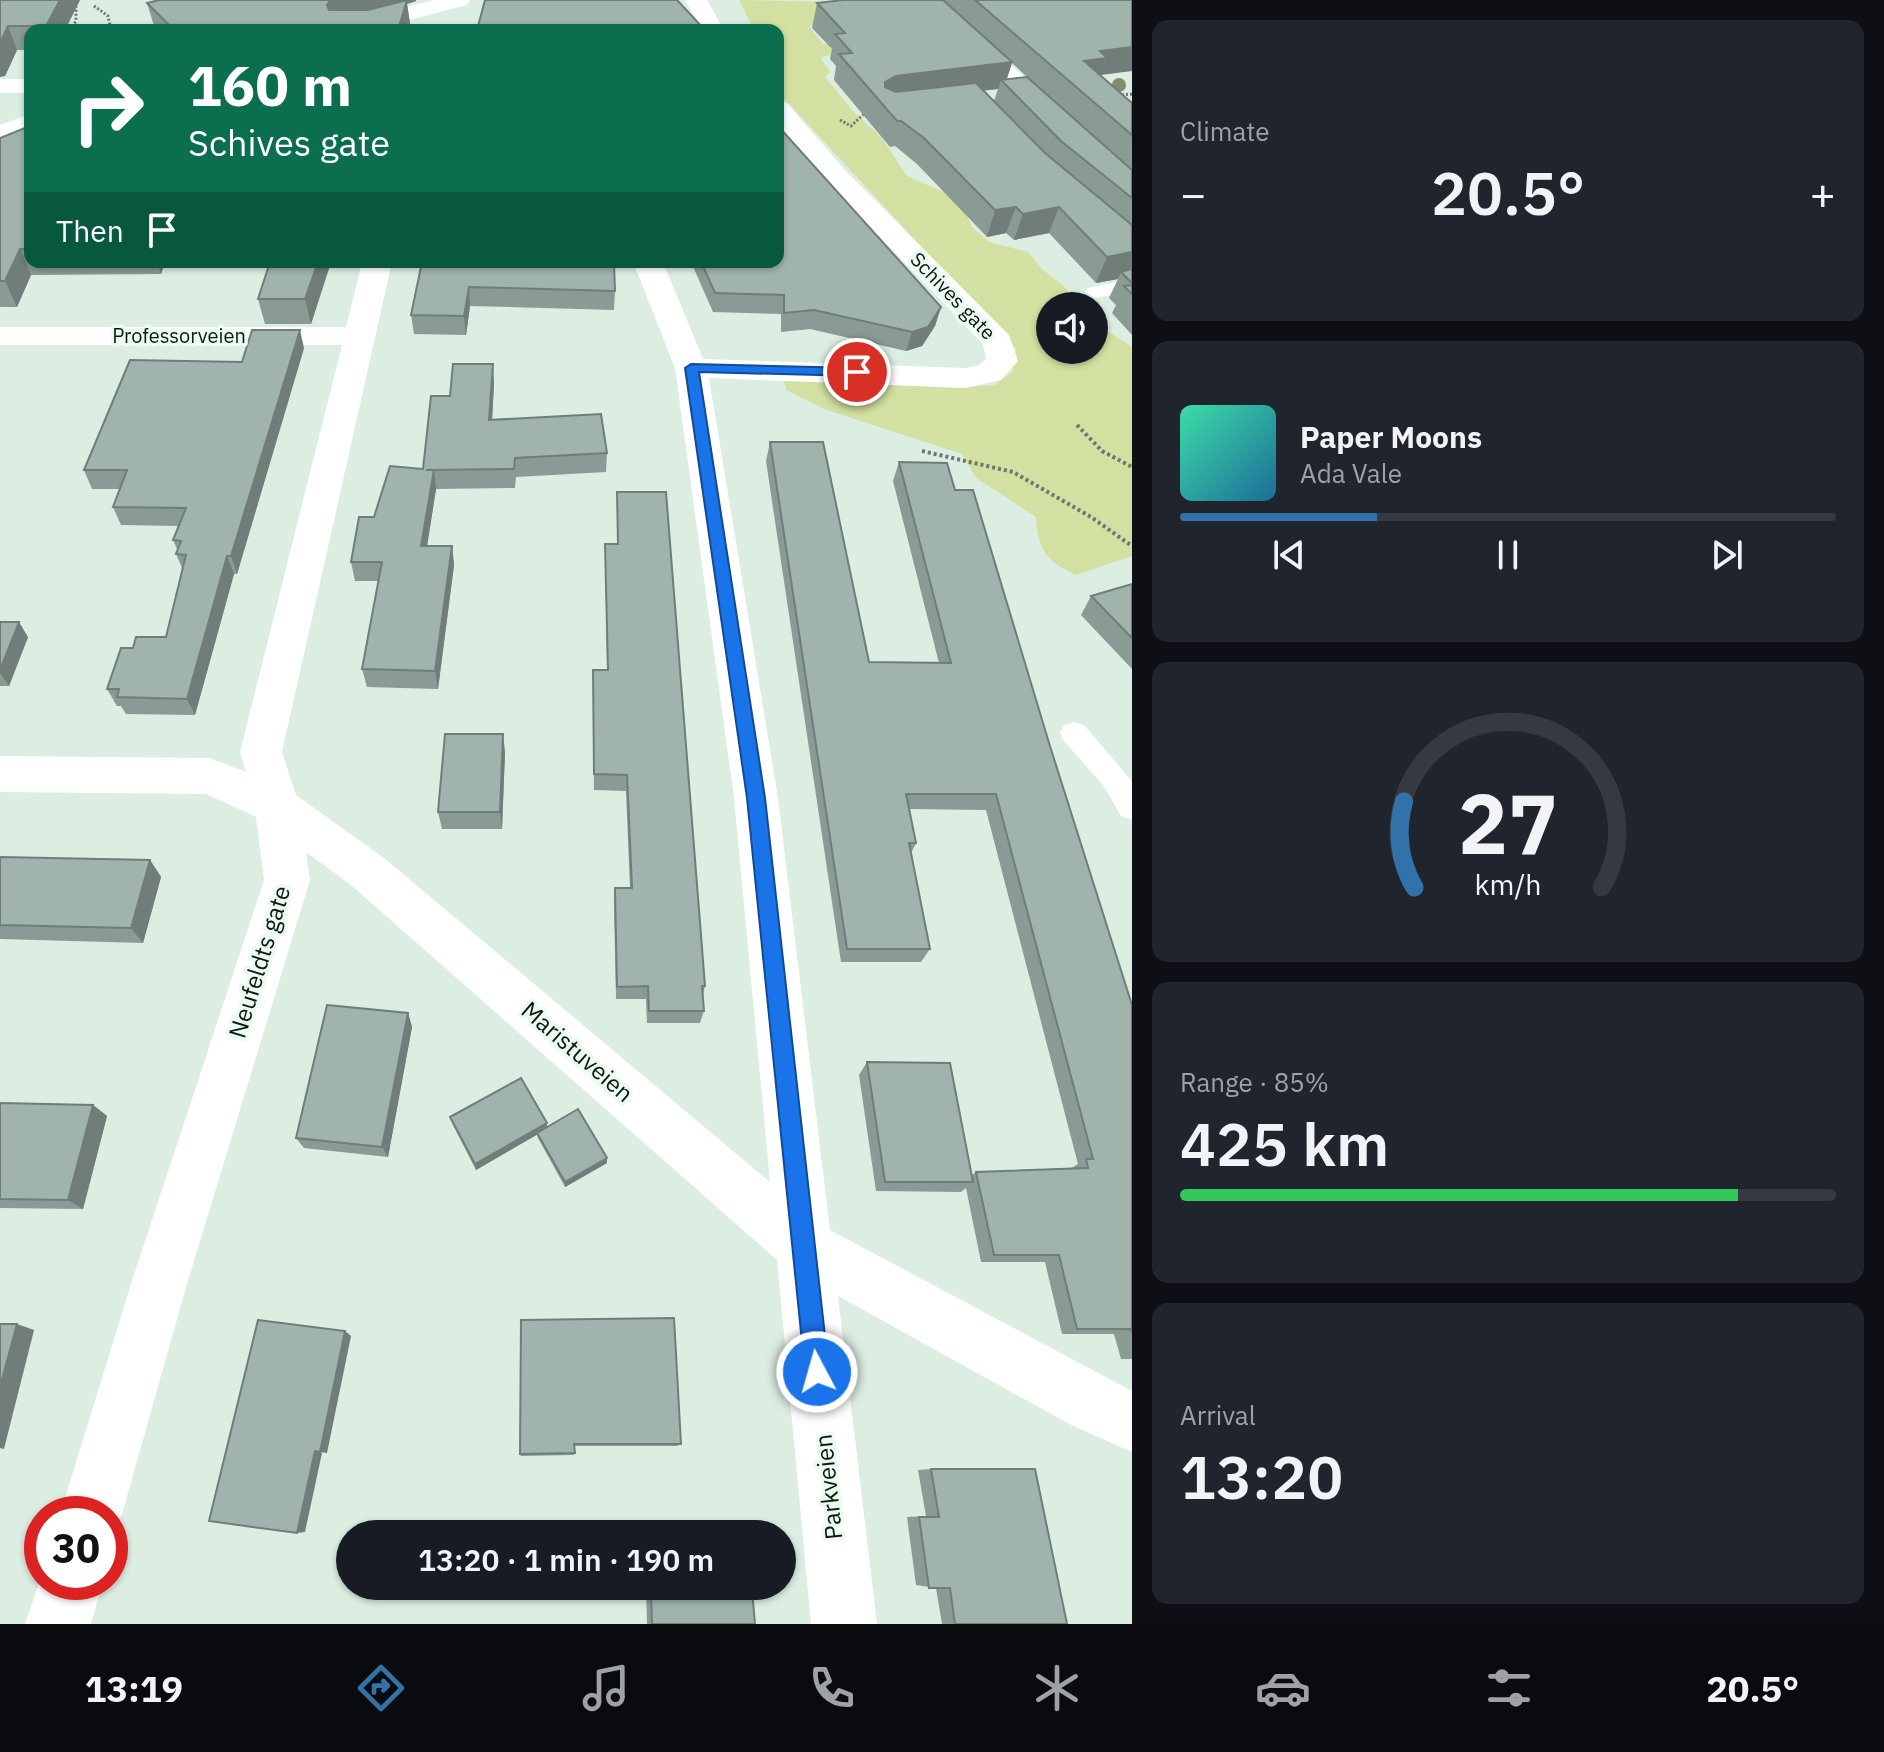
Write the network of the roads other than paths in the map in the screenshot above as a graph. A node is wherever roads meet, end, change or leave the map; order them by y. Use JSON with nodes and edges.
{"nodes":[{"id":1,"x":696,"y":0,"type":"edge"},
{"id":2,"x":926,"y":0,"type":"edge"},
{"id":3,"x":445,"y":2,"type":"edge"},
{"id":4,"x":366,"y":24,"type":"edge"},
{"id":5,"x":439,"y":24,"type":"edge"},
{"id":6,"x":710,"y":24,"type":"edge"},
{"id":7,"x":0,"y":86,"type":"edge"},
{"id":8,"x":24,"y":86,"type":"edge"},
{"id":9,"x":784,"y":115,"type":"edge"},
{"id":10,"x":24,"y":124,"type":"edge"},
{"id":11,"x":0,"y":134,"type":"edge"},
{"id":12,"x":1132,"y":188,"type":"edge"},
{"id":13,"x":375,"y":268,"type":"edge"},
{"id":14,"x":650,"y":268,"type":"edge"},
{"id":15,"x":1132,"y":285,"type":"edge"},
{"id":16,"x":1095,"y":292,"type":"dead end"},
{"id":17,"x":0,"y":336,"type":"edge"},
{"id":18,"x":357,"y":336,"type":"junction"},
{"id":19,"x":691,"y":368,"type":"junction"},
{"id":20,"x":1074,"y":733,"type":"dead end"},
{"id":21,"x":0,"y":774,"type":"edge"},
{"id":22,"x":277,"y":806,"type":"junction"},
{"id":23,"x":1132,"y":807,"type":"edge"},
{"id":24,"x":803,"y":1246,"type":"junction"},
{"id":25,"x":1132,"y":1422,"type":"edge"},
{"id":26,"x":96,"y":1496,"type":"edge"},
{"id":27,"x":65,"y":1600,"type":"edge"},
{"id":28,"x":58,"y":1624,"type":"edge"},
{"id":29,"x":844,"y":1624,"type":"edge"}],
"edges":[{"from":1,"to":6,"type":"street"},
{"from":2,"to":12,"type":"street"},
{"from":3,"to":4,"type":"street"},
{"from":3,"to":5,"type":"street"},
{"from":7,"to":8,"type":"street"},
{"from":9,"to":19,"type":"street","name":"Schives gate"},
{"from":10,"to":11,"type":"street"},
{"from":13,"to":18,"type":"street","name":"Neufeldts gate"},
{"from":14,"to":19,"type":"street","name":"Parkveien"},
{"from":15,"to":16,"type":"lane"},
{"from":17,"to":18,"type":"street","name":"Professorveien"},
{"from":18,"to":22,"type":"street","name":"Neufeldts gate"},
{"from":19,"to":24,"type":"street","name":"Parkveien"},
{"from":20,"to":23,"type":"lane"},
{"from":21,"to":22,"type":"street","name":"Maristuveien"},
{"from":22,"to":24,"type":"street","name":"Maristuveien"},
{"from":22,"to":26,"type":"street","name":"Neufeldts gate"},
{"from":24,"to":25,"type":"street","name":"Maristuveien"},
{"from":24,"to":29,"type":"street","name":"Parkveien"},
{"from":27,"to":28,"type":"street"}]}
